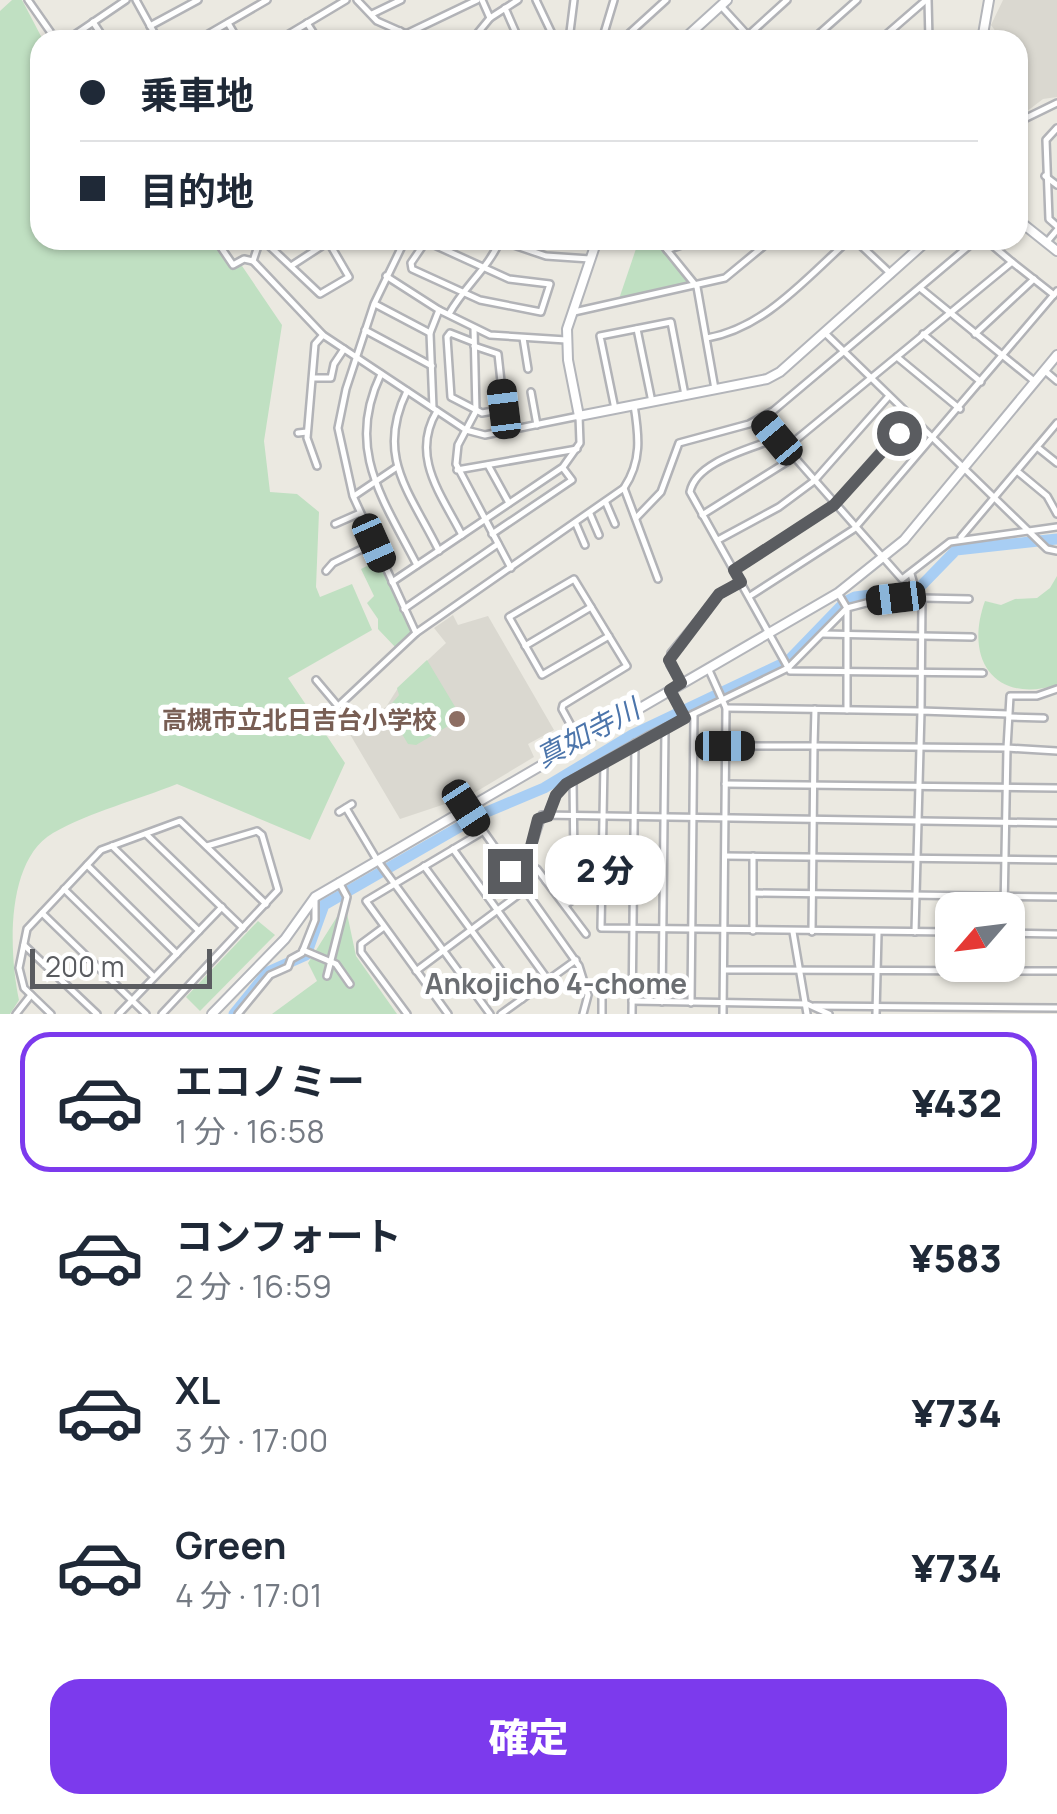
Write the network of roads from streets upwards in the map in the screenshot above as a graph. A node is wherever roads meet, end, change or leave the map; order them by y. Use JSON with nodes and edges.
{"nodes":[{"id":1,"x":28,"y":0,"type":"edge"},
{"id":2,"x":126,"y":0,"type":"edge"},
{"id":3,"x":136,"y":0,"type":"edge"},
{"id":4,"x":198,"y":0,"type":"edge"},
{"id":5,"x":267,"y":0,"type":"edge"},
{"id":6,"x":346,"y":0,"type":"edge"},
{"id":7,"x":356,"y":0,"type":"edge"},
{"id":8,"x":400,"y":0,"type":"edge"},
{"id":9,"x":480,"y":0,"type":"edge"},
{"id":10,"x":518,"y":0,"type":"edge"},
{"id":11,"x":536,"y":0,"type":"edge"},
{"id":12,"x":574,"y":0,"type":"edge"},
{"id":13,"x":614,"y":0,"type":"edge"},
{"id":14,"x":666,"y":0,"type":"edge"},
{"id":15,"x":788,"y":0,"type":"edge"},
{"id":16,"x":857,"y":0,"type":"edge"},
{"id":17,"x":927,"y":0,"type":"edge"},
{"id":18,"x":989,"y":0,"type":"edge"},
{"id":19,"x":724,"y":3,"type":"edge"},
{"id":20,"x":505,"y":8,"type":"junction"},
{"id":21,"x":371,"y":14,"type":"junction"},
{"id":22,"x":490,"y":18,"type":"junction"},
{"id":23,"x":93,"y":22,"type":"junction"},
{"id":24,"x":228,"y":23,"type":"junction"},
{"id":25,"x":308,"y":23,"type":"junction"},
{"id":26,"x":150,"y":26,"type":"junction"},
{"id":27,"x":49,"y":30,"type":"edge"},
{"id":28,"x":81,"y":30,"type":"edge"},
{"id":29,"x":98,"y":30,"type":"edge"},
{"id":30,"x":152,"y":30,"type":"edge"},
{"id":31,"x":216,"y":30,"type":"edge"},
{"id":32,"x":232,"y":30,"type":"edge"},
{"id":33,"x":296,"y":30,"type":"edge"},
{"id":34,"x":312,"y":30,"type":"edge"},
{"id":35,"x":399,"y":30,"type":"edge"},
{"id":36,"x":408,"y":30,"type":"edge"},
{"id":37,"x":480,"y":30,"type":"edge"},
{"id":38,"x":515,"y":30,"type":"edge"},
{"id":39,"x":550,"y":30,"type":"edge"},
{"id":40,"x":570,"y":30,"type":"edge"},
{"id":41,"x":605,"y":30,"type":"edge"},
{"id":42,"x":633,"y":30,"type":"edge"},
{"id":43,"x":694,"y":30,"type":"edge"},
{"id":44,"x":743,"y":30,"type":"edge"},
{"id":45,"x":756,"y":30,"type":"edge"},
{"id":46,"x":823,"y":30,"type":"edge"},
{"id":47,"x":892,"y":30,"type":"edge"},
{"id":48,"x":928,"y":30,"type":"edge"},
{"id":49,"x":984,"y":30,"type":"edge"},
{"id":50,"x":1057,"y":103,"type":"edge"},
{"id":51,"x":1028,"y":117,"type":"edge"},
{"id":52,"x":1057,"y":128,"type":"edge"},
{"id":53,"x":1050,"y":136,"type":"junction"},
{"id":54,"x":1057,"y":142,"type":"edge"},
{"id":55,"x":1045,"y":176,"type":"junction"},
{"id":56,"x":1057,"y":184,"type":"edge"},
{"id":57,"x":1028,"y":228,"type":"edge"},
{"id":58,"x":1057,"y":228,"type":"edge"},
{"id":59,"x":1046,"y":243,"type":"junction"},
{"id":60,"x":223,"y":250,"type":"edge"},
{"id":61,"x":258,"y":250,"type":"edge"},
{"id":62,"x":273,"y":250,"type":"edge"},
{"id":63,"x":315,"y":250,"type":"edge"},
{"id":64,"x":334,"y":250,"type":"edge"},
{"id":65,"x":400,"y":250,"type":"edge"},
{"id":66,"x":420,"y":250,"type":"edge"},
{"id":67,"x":447,"y":250,"type":"edge"},
{"id":68,"x":494,"y":250,"type":"edge"},
{"id":69,"x":529,"y":250,"type":"edge"},
{"id":70,"x":593,"y":250,"type":"edge"},
{"id":71,"x":668,"y":250,"type":"edge"},
{"id":72,"x":759,"y":250,"type":"edge"},
{"id":73,"x":840,"y":250,"type":"edge"},
{"id":74,"x":863,"y":250,"type":"edge"},
{"id":75,"x":917,"y":250,"type":"edge"},
{"id":76,"x":964,"y":250,"type":"edge"},
{"id":77,"x":998,"y":250,"type":"edge"},
{"id":78,"x":1057,"y":251,"type":"edge"},
{"id":79,"x":590,"y":259,"type":"junction"},
{"id":80,"x":253,"y":261,"type":"junction"},
{"id":81,"x":1012,"y":262,"type":"junction"},
{"id":82,"x":291,"y":266,"type":"junction"},
{"id":83,"x":484,"y":268,"type":"junction"},
{"id":84,"x":891,"y":274,"type":"junction"},
{"id":85,"x":386,"y":276,"type":"junction"},
{"id":86,"x":1034,"y":279,"type":"junction"},
{"id":87,"x":697,"y":287,"type":"junction"},
{"id":88,"x":920,"y":288,"type":"junction"},
{"id":89,"x":1056,"y":293,"type":"edge"},
{"id":90,"x":460,"y":294,"type":"junction"},
{"id":91,"x":374,"y":304,"type":"junction"},
{"id":92,"x":439,"y":310,"type":"junction"},
{"id":93,"x":574,"y":312,"type":"junction"},
{"id":94,"x":950,"y":312,"type":"junction"},
{"id":95,"x":448,"y":314,"type":"junction"},
{"id":96,"x":474,"y":328,"type":"junction"},
{"id":97,"x":637,"y":329,"type":"junction"},
{"id":98,"x":365,"y":330,"type":"junction"},
{"id":99,"x":824,"y":332,"type":"junction"},
{"id":100,"x":430,"y":333,"type":"junction"},
{"id":101,"x":923,"y":334,"type":"junction"},
{"id":102,"x":975,"y":334,"type":"junction"},
{"id":103,"x":324,"y":336,"type":"junction"},
{"id":104,"x":523,"y":338,"type":"junction"},
{"id":105,"x":707,"y":338,"type":"junction"},
{"id":106,"x":566,"y":340,"type":"junction"},
{"id":107,"x":474,"y":344,"type":"junction"},
{"id":108,"x":344,"y":349,"type":"junction"},
{"id":109,"x":844,"y":352,"type":"junction"},
{"id":110,"x":1057,"y":355,"type":"edge"},
{"id":111,"x":356,"y":357,"type":"junction"},
{"id":112,"x":897,"y":357,"type":"junction"},
{"id":113,"x":1002,"y":357,"type":"junction"},
{"id":114,"x":432,"y":366,"type":"junction"},
{"id":115,"x":528,"y":369,"type":"dead end"},
{"id":116,"x":1044,"y":370,"type":"junction"},
{"id":117,"x":381,"y":374,"type":"junction"},
{"id":118,"x":314,"y":378,"type":"junction"},
{"id":119,"x":871,"y":378,"type":"junction"},
{"id":120,"x":1035,"y":381,"type":"junction"},
{"id":121,"x":1057,"y":381,"type":"edge"},
{"id":122,"x":982,"y":382,"type":"junction"},
{"id":123,"x":716,"y":389,"type":"junction"},
{"id":124,"x":407,"y":391,"type":"junction"},
{"id":125,"x":531,"y":392,"type":"dead end"},
{"id":126,"x":686,"y":395,"type":"junction"},
{"id":127,"x":890,"y":396,"type":"junction"},
{"id":128,"x":652,"y":402,"type":"junction"},
{"id":129,"x":634,"y":406,"type":"junction"},
{"id":130,"x":435,"y":409,"type":"junction"},
{"id":131,"x":615,"y":409,"type":"junction"},
{"id":132,"x":960,"y":409,"type":"junction"},
{"id":133,"x":476,"y":411,"type":"junction"},
{"id":134,"x":579,"y":416,"type":"junction"},
{"id":135,"x":911,"y":416,"type":"junction"},
{"id":136,"x":760,"y":418,"type":"junction"},
{"id":137,"x":1057,"y":423,"type":"edge"},
{"id":138,"x":537,"y":425,"type":"junction"},
{"id":139,"x":466,"y":430,"type":"junction"},
{"id":140,"x":308,"y":432,"type":"junction"},
{"id":141,"x":298,"y":434,"type":"dead end"},
{"id":142,"x":777,"y":438,"type":"junction"},
{"id":143,"x":934,"y":439,"type":"junction"},
{"id":144,"x":1037,"y":446,"type":"junction"},
{"id":145,"x":786,"y":448,"type":"junction"},
{"id":146,"x":577,"y":449,"type":"junction"},
{"id":147,"x":794,"y":458,"type":"junction"},
{"id":148,"x":1057,"y":463,"type":"edge"},
{"id":149,"x":488,"y":465,"type":"junction"},
{"id":150,"x":317,"y":466,"type":"dead end"},
{"id":151,"x":398,"y":467,"type":"junction"},
{"id":152,"x":563,"y":467,"type":"junction"},
{"id":153,"x":965,"y":469,"type":"junction"},
{"id":154,"x":457,"y":470,"type":"junction"},
{"id":155,"x":1017,"y":471,"type":"junction"},
{"id":156,"x":375,"y":482,"type":"junction"},
{"id":157,"x":814,"y":482,"type":"junction"},
{"id":158,"x":624,"y":488,"type":"junction"},
{"id":159,"x":352,"y":496,"type":"junction"},
{"id":160,"x":994,"y":498,"type":"junction"},
{"id":161,"x":509,"y":503,"type":"junction"},
{"id":162,"x":606,"y":503,"type":"junction"},
{"id":163,"x":834,"y":505,"type":"junction"},
{"id":164,"x":360,"y":513,"type":"junction"},
{"id":165,"x":590,"y":514,"type":"junction"},
{"id":166,"x":702,"y":514,"type":"junction"},
{"id":167,"x":1057,"y":514,"type":"edge"},
{"id":168,"x":636,"y":518,"type":"junction"},
{"id":169,"x":484,"y":520,"type":"junction"},
{"id":170,"x":335,"y":524,"type":"dead end"},
{"id":171,"x":576,"y":524,"type":"junction"},
{"id":172,"x":615,"y":524,"type":"dead end"},
{"id":173,"x":1057,"y":527,"type":"edge"},
{"id":174,"x":854,"y":529,"type":"junction"},
{"id":175,"x":1028,"y":531,"type":"junction"},
{"id":176,"x":462,"y":534,"type":"junction"},
{"id":177,"x":492,"y":534,"type":"junction"},
{"id":178,"x":599,"y":535,"type":"dead end"},
{"id":179,"x":960,"y":540,"type":"junction"},
{"id":180,"x":717,"y":541,"type":"junction"},
{"id":181,"x":374,"y":543,"type":"junction"},
{"id":182,"x":498,"y":544,"type":"junction"},
{"id":183,"x":585,"y":545,"type":"dead end"},
{"id":184,"x":439,"y":551,"type":"junction"},
{"id":185,"x":1057,"y":551,"type":"edge"},
{"id":186,"x":881,"y":560,"type":"junction"},
{"id":187,"x":417,"y":566,"type":"junction"},
{"id":188,"x":512,"y":568,"type":"junction"},
{"id":189,"x":734,"y":570,"type":"junction"},
{"id":190,"x":326,"y":571,"type":"dead end"},
{"id":191,"x":911,"y":574,"type":"junction"},
{"id":192,"x":658,"y":579,"type":"dead end"},
{"id":193,"x":392,"y":582,"type":"junction"},
{"id":194,"x":741,"y":582,"type":"junction"},
{"id":195,"x":838,"y":593,"type":"junction"},
{"id":196,"x":749,"y":597,"type":"junction"},
{"id":197,"x":920,"y":598,"type":"junction"},
{"id":198,"x":969,"y":599,"type":"dead end"},
{"id":199,"x":591,"y":607,"type":"junction"},
{"id":200,"x":404,"y":608,"type":"junction"},
{"id":201,"x":847,"y":608,"type":"junction"},
{"id":202,"x":769,"y":632,"type":"junction"},
{"id":203,"x":416,"y":633,"type":"junction"},
{"id":204,"x":822,"y":634,"type":"junction"},
{"id":205,"x":849,"y":634,"type":"junction"},
{"id":206,"x":608,"y":636,"type":"junction"},
{"id":207,"x":921,"y":636,"type":"junction"},
{"id":208,"x":972,"y":637,"type":"dead end"},
{"id":209,"x":526,"y":646,"type":"junction"},
{"id":210,"x":708,"y":668,"type":"junction"},
{"id":211,"x":788,"y":668,"type":"junction"},
{"id":212,"x":848,"y":672,"type":"junction"},
{"id":213,"x":919,"y":672,"type":"junction"},
{"id":214,"x":984,"y":673,"type":"dead end"},
{"id":215,"x":316,"y":680,"type":"dead end"},
{"id":216,"x":681,"y":683,"type":"junction"},
{"id":217,"x":1057,"y":689,"type":"edge"},
{"id":218,"x":670,"y":690,"type":"junction"},
{"id":219,"x":724,"y":699,"type":"junction"},
{"id":220,"x":726,"y":708,"type":"junction"},
{"id":221,"x":815,"y":709,"type":"junction"},
{"id":222,"x":847,"y":710,"type":"junction"},
{"id":223,"x":921,"y":710,"type":"junction"},
{"id":224,"x":694,"y":714,"type":"junction"},
{"id":225,"x":1009,"y":716,"type":"junction"},
{"id":226,"x":685,"y":718,"type":"junction"},
{"id":227,"x":1044,"y":718,"type":"dead end"},
{"id":228,"x":665,"y":730,"type":"junction"},
{"id":229,"x":580,"y":742,"type":"junction"},
{"id":230,"x":634,"y":742,"type":"junction"},
{"id":231,"x":918,"y":745,"type":"junction"},
{"id":232,"x":725,"y":746,"type":"junction"},
{"id":233,"x":814,"y":746,"type":"junction"},
{"id":234,"x":1008,"y":748,"type":"junction"},
{"id":235,"x":1057,"y":751,"type":"edge"},
{"id":236,"x":604,"y":764,"type":"junction"},
{"id":237,"x":572,"y":779,"type":"junction"},
{"id":238,"x":725,"y":784,"type":"junction"},
{"id":239,"x":814,"y":784,"type":"junction"},
{"id":240,"x":918,"y":785,"type":"junction"},
{"id":241,"x":1007,"y":786,"type":"junction"},
{"id":242,"x":1057,"y":788,"type":"edge"},
{"id":243,"x":346,"y":808,"type":"dead end"},
{"id":244,"x":466,"y":808,"type":"junction"},
{"id":245,"x":548,"y":816,"type":"junction"},
{"id":246,"x":574,"y":816,"type":"junction"},
{"id":247,"x":604,"y":818,"type":"junction"},
{"id":248,"x":634,"y":818,"type":"junction"},
{"id":249,"x":664,"y":818,"type":"junction"},
{"id":250,"x":693,"y":819,"type":"junction"},
{"id":251,"x":725,"y":820,"type":"junction"},
{"id":252,"x":1006,"y":821,"type":"junction"},
{"id":253,"x":814,"y":822,"type":"junction"},
{"id":254,"x":917,"y":822,"type":"junction"},
{"id":255,"x":1057,"y":823,"type":"edge"},
{"id":256,"x":482,"y":832,"type":"junction"},
{"id":257,"x":146,"y":834,"type":"junction"},
{"id":258,"x":112,"y":846,"type":"junction"},
{"id":259,"x":206,"y":847,"type":"junction"},
{"id":260,"x":453,"y":849,"type":"junction"},
{"id":261,"x":724,"y":856,"type":"junction"},
{"id":262,"x":754,"y":856,"type":"junction"},
{"id":263,"x":812,"y":856,"type":"junction"},
{"id":264,"x":916,"y":858,"type":"junction"},
{"id":265,"x":1006,"y":858,"type":"junction"},
{"id":266,"x":377,"y":860,"type":"junction"},
{"id":267,"x":1057,"y":860,"type":"edge"},
{"id":268,"x":520,"y":862,"type":"junction"},
{"id":269,"x":86,"y":865,"type":"junction"},
{"id":270,"x":574,"y":865,"type":"dead end"},
{"id":271,"x":424,"y":866,"type":"junction"},
{"id":272,"x":510,"y":871,"type":"junction"},
{"id":273,"x":546,"y":881,"type":"junction"},
{"id":274,"x":339,"y":882,"type":"junction"},
{"id":275,"x":395,"y":884,"type":"junction"},
{"id":276,"x":64,"y":888,"type":"junction"},
{"id":277,"x":526,"y":889,"type":"junction"},
{"id":278,"x":1004,"y":892,"type":"edge"},
{"id":279,"x":754,"y":893,"type":"junction"},
{"id":280,"x":812,"y":894,"type":"junction"},
{"id":281,"x":1025,"y":895,"type":"edge"},
{"id":282,"x":315,"y":896,"type":"junction"},
{"id":283,"x":916,"y":896,"type":"junction"},
{"id":284,"x":935,"y":896,"type":"edge"},
{"id":285,"x":1057,"y":896,"type":"edge"},
{"id":286,"x":266,"y":904,"type":"junction"},
{"id":287,"x":565,"y":906,"type":"junction"},
{"id":288,"x":222,"y":908,"type":"junction"},
{"id":289,"x":497,"y":910,"type":"junction"},
{"id":290,"x":42,"y":914,"type":"junction"},
{"id":291,"x":384,"y":927,"type":"junction"},
{"id":292,"x":243,"y":928,"type":"junction"},
{"id":293,"x":631,"y":928,"type":"junction"},
{"id":294,"x":662,"y":929,"type":"junction"},
{"id":295,"x":200,"y":930,"type":"junction"},
{"id":296,"x":471,"y":930,"type":"junction"},
{"id":297,"x":694,"y":930,"type":"junction"},
{"id":298,"x":724,"y":930,"type":"junction"},
{"id":299,"x":753,"y":930,"type":"junction"},
{"id":300,"x":792,"y":932,"type":"junction"},
{"id":301,"x":812,"y":932,"type":"junction"},
{"id":302,"x":915,"y":932,"type":"junction"},
{"id":303,"x":935,"y":932,"type":"edge"},
{"id":304,"x":878,"y":933,"type":"junction"},
{"id":305,"x":1025,"y":933,"type":"edge"},
{"id":306,"x":586,"y":934,"type":"dead end"},
{"id":307,"x":1057,"y":934,"type":"edge"},
{"id":308,"x":24,"y":945,"type":"junction"},
{"id":309,"x":304,"y":950,"type":"junction"},
{"id":310,"x":444,"y":950,"type":"junction"},
{"id":311,"x":177,"y":954,"type":"junction"},
{"id":312,"x":576,"y":960,"type":"junction"},
{"id":313,"x":332,"y":962,"type":"junction"},
{"id":314,"x":800,"y":968,"type":"junction"},
{"id":315,"x":724,"y":970,"type":"junction"},
{"id":316,"x":878,"y":970,"type":"junction"},
{"id":317,"x":416,"y":971,"type":"junction"},
{"id":318,"x":1057,"y":971,"type":"edge"},
{"id":319,"x":327,"y":976,"type":"dead end"},
{"id":320,"x":154,"y":977,"type":"junction"},
{"id":321,"x":548,"y":980,"type":"junction"},
{"id":322,"x":350,"y":984,"type":"dead end"},
{"id":323,"x":632,"y":990,"type":"junction"},
{"id":324,"x":31,"y":995,"type":"junction"},
{"id":325,"x":132,"y":1000,"type":"junction"},
{"id":326,"x":522,"y":1000,"type":"junction"},
{"id":327,"x":632,"y":1001,"type":"junction"},
{"id":328,"x":662,"y":1002,"type":"junction"},
{"id":329,"x":692,"y":1002,"type":"junction"},
{"id":330,"x":723,"y":1003,"type":"junction"},
{"id":331,"x":811,"y":1005,"type":"junction"},
{"id":332,"x":1057,"y":1008,"type":"edge"},
{"id":333,"x":876,"y":1010,"type":"edge"},
{"id":334,"x":913,"y":1011,"type":"edge"},
{"id":335,"x":16,"y":1014,"type":"edge"},
{"id":336,"x":51,"y":1014,"type":"edge"},
{"id":337,"x":97,"y":1014,"type":"edge"},
{"id":338,"x":119,"y":1014,"type":"edge"},
{"id":339,"x":146,"y":1014,"type":"edge"},
{"id":340,"x":162,"y":1014,"type":"edge"},
{"id":341,"x":212,"y":1014,"type":"edge"},
{"id":342,"x":238,"y":1014,"type":"edge"},
{"id":343,"x":406,"y":1014,"type":"edge"},
{"id":344,"x":448,"y":1014,"type":"edge"},
{"id":345,"x":490,"y":1014,"type":"edge"},
{"id":346,"x":502,"y":1014,"type":"edge"},
{"id":347,"x":583,"y":1014,"type":"edge"},
{"id":348,"x":602,"y":1014,"type":"edge"},
{"id":349,"x":632,"y":1014,"type":"edge"},
{"id":350,"x":723,"y":1014,"type":"edge"},
{"id":351,"x":807,"y":1014,"type":"edge"},
{"id":352,"x":829,"y":1014,"type":"edge"}],
"edges":[{"from":1,"to":27,"type":"street"},
{"from":2,"to":23,"type":"street"},
{"from":3,"to":26,"type":"street"},
{"from":4,"to":26,"type":"street"},
{"from":5,"to":24,"type":"street"},
{"from":6,"to":25,"type":"street"},
{"from":7,"to":21,"type":"street"},
{"from":8,"to":21,"type":"street"},
{"from":9,"to":22,"type":"street"},
{"from":9,"to":36,"type":"street"},
{"from":10,"to":20,"type":"street"},
{"from":11,"to":39,"type":"street"},
{"from":12,"to":40,"type":"street"},
{"from":13,"to":41,"type":"street"},
{"from":14,"to":42,"type":"street"},
{"from":15,"to":45,"type":"street"},
{"from":16,"to":46,"type":"street"},
{"from":17,"to":47,"type":"street"},
{"from":17,"to":48,"type":"street"},
{"from":18,"to":49,"type":"street"},
{"from":19,"to":43,"type":"street"},
{"from":19,"to":44,"type":"street"},
{"from":20,"to":22,"type":"street"},
{"from":20,"to":38,"type":"street"},
{"from":21,"to":35,"type":"street"},
{"from":22,"to":37,"type":"street"},
{"from":23,"to":28,"type":"street"},
{"from":23,"to":29,"type":"street"},
{"from":24,"to":31,"type":"street"},
{"from":24,"to":32,"type":"street"},
{"from":25,"to":33,"type":"street"},
{"from":25,"to":34,"type":"street"},
{"from":26,"to":30,"type":"street"},
{"from":50,"to":51,"type":"street"},
{"from":52,"to":53,"type":"street"},
{"from":53,"to":54,"type":"street"},
{"from":53,"to":55,"type":"street"},
{"from":55,"to":56,"type":"street"},
{"from":55,"to":58,"type":"street"},
{"from":57,"to":59,"type":"street"},
{"from":58,"to":59,"type":"street"},
{"from":59,"to":78,"type":"street"},
{"from":60,"to":80,"type":"street"},
{"from":61,"to":80,"type":"street"},
{"from":62,"to":82,"type":"street"},
{"from":63,"to":82,"type":"street"},
{"from":64,"to":82,"type":"street"},
{"from":65,"to":85,"type":"street"},
{"from":66,"to":90,"type":"street"},
{"from":67,"to":83,"type":"street"},
{"from":68,"to":83,"type":"street"},
{"from":69,"to":79,"type":"street"},
{"from":70,"to":79,"type":"street"},
{"from":71,"to":87,"type":"street"},
{"from":72,"to":87,"type":"street"},
{"from":73,"to":105,"type":"street"},
{"from":74,"to":84,"type":"street"},
{"from":75,"to":84,"type":"street"},
{"from":76,"to":88,"type":"street"},
{"from":77,"to":81,"type":"street"},
{"from":79,"to":93,"type":"street"},
{"from":80,"to":103,"type":"street"},
{"from":81,"to":86,"type":"street"},
{"from":81,"to":94,"type":"street"},
{"from":83,"to":90,"type":"street"},
{"from":83,"to":90,"type":"street"},
{"from":84,"to":99,"type":"street"},
{"from":85,"to":91,"type":"street"},
{"from":85,"to":92,"type":"street"},
{"from":86,"to":89,"type":"street"},
{"from":86,"to":102,"type":"street"},
{"from":87,"to":93,"type":"street"},
{"from":87,"to":105,"type":"street"},
{"from":88,"to":94,"type":"street"},
{"from":88,"to":109,"type":"street"},
{"from":89,"to":113,"type":"street"},
{"from":90,"to":95,"type":"street"},
{"from":91,"to":98,"type":"street"},
{"from":91,"to":100,"type":"street"},
{"from":92,"to":95,"type":"street"},
{"from":92,"to":100,"type":"street"},
{"from":93,"to":106,"type":"street"},
{"from":94,"to":101,"type":"street"},
{"from":94,"to":102,"type":"street"},
{"from":95,"to":96,"type":"street"},
{"from":96,"to":104,"type":"street"},
{"from":96,"to":107,"type":"street"},
{"from":97,"to":126,"type":"street"},
{"from":97,"to":128,"type":"street"},
{"from":97,"to":131,"type":"street"},
{"from":98,"to":111,"type":"street"},
{"from":98,"to":114,"type":"street"},
{"from":99,"to":109,"type":"street"},
{"from":99,"to":123,"type":"street"},
{"from":100,"to":114,"type":"street"},
{"from":101,"to":112,"type":"street"},
{"from":101,"to":122,"type":"street"},
{"from":102,"to":113,"type":"street"},
{"from":103,"to":108,"type":"street"},
{"from":103,"to":118,"type":"street"},
{"from":104,"to":106,"type":"street"},
{"from":104,"to":115,"type":"street"},
{"from":105,"to":123,"type":"street"},
{"from":106,"to":134,"type":"street"},
{"from":107,"to":133,"type":"street"},
{"from":107,"to":133,"type":"street"},
{"from":107,"to":133,"type":"street"},
{"from":108,"to":111,"type":"street"},
{"from":108,"to":118,"type":"street"},
{"from":109,"to":119,"type":"street"},
{"from":109,"to":136,"type":"street"},
{"from":110,"to":116,"type":"street"},
{"from":111,"to":117,"type":"street"},
{"from":111,"to":159,"type":"street"},
{"from":112,"to":119,"type":"street"},
{"from":112,"to":132,"type":"street"},
{"from":113,"to":120,"type":"street"},
{"from":113,"to":122,"type":"street"},
{"from":114,"to":130,"type":"street"},
{"from":116,"to":120,"type":"street"},
{"from":116,"to":121,"type":"street"},
{"from":117,"to":124,"type":"street"},
{"from":117,"to":156,"type":"street"},
{"from":118,"to":140,"type":"street"},
{"from":119,"to":127,"type":"street"},
{"from":119,"to":145,"type":"street"},
{"from":120,"to":153,"type":"street"},
{"from":122,"to":132,"type":"street"},
{"from":123,"to":126,"type":"street"},
{"from":124,"to":130,"type":"street"},
{"from":124,"to":151,"type":"street"},
{"from":125,"to":138,"type":"street"},
{"from":126,"to":128,"type":"street"},
{"from":127,"to":135,"type":"street"},
{"from":127,"to":157,"type":"street"},
{"from":128,"to":129,"type":"street"},
{"from":129,"to":131,"type":"street"},
{"from":129,"to":158,"type":"street"},
{"from":130,"to":139,"type":"street"},
{"from":130,"to":176,"type":"street"},
{"from":131,"to":134,"type":"street"},
{"from":132,"to":143,"type":"street"},
{"from":133,"to":139,"type":"street"},
{"from":134,"to":138,"type":"street"},
{"from":134,"to":146,"type":"street"},
{"from":135,"to":143,"type":"street"},
{"from":135,"to":163,"type":"street"},
{"from":136,"to":142,"type":"street"},
{"from":136,"to":168,"type":"street"},
{"from":137,"to":144,"type":"street"},
{"from":138,"to":139,"type":"street"},
{"from":139,"to":154,"type":"street"},
{"from":140,"to":141,"type":"street"},
{"from":140,"to":150,"type":"street"},
{"from":142,"to":145,"type":"street"},
{"from":142,"to":166,"type":"street"},
{"from":143,"to":153,"type":"street"},
{"from":143,"to":174,"type":"street"},
{"from":144,"to":148,"type":"street"},
{"from":144,"to":155,"type":"street"},
{"from":145,"to":147,"type":"street"},
{"from":146,"to":149,"type":"street"},
{"from":146,"to":152,"type":"street"},
{"from":147,"to":157,"type":"street"},
{"from":147,"to":166,"type":"street"},
{"from":149,"to":154,"type":"street"},
{"from":149,"to":161,"type":"street"},
{"from":151,"to":156,"type":"street"},
{"from":151,"to":184,"type":"street"},
{"from":152,"to":161,"type":"street"},
{"from":152,"to":177,"type":"street"},
{"from":153,"to":160,"type":"street"},
{"from":153,"to":186,"type":"street"},
{"from":154,"to":169,"type":"street"},
{"from":155,"to":160,"type":"street"},
{"from":155,"to":167,"type":"street"},
{"from":156,"to":159,"type":"street"},
{"from":156,"to":187,"type":"street"},
{"from":157,"to":163,"type":"street"},
{"from":157,"to":180,"type":"street"},
{"from":158,"to":162,"type":"street"},
{"from":158,"to":168,"type":"street"},
{"from":159,"to":164,"type":"street"},
{"from":160,"to":175,"type":"street"},
{"from":160,"to":179,"type":"street"},
{"from":161,"to":169,"type":"street"},
{"from":162,"to":165,"type":"street"},
{"from":162,"to":172,"type":"street"},
{"from":163,"to":174,"type":"street"},
{"from":163,"to":189,"type":"street"},
{"from":164,"to":170,"type":"street"},
{"from":164,"to":181,"type":"street"},
{"from":165,"to":171,"type":"street"},
{"from":165,"to":178,"type":"street"},
{"from":166,"to":180,"type":"street"},
{"from":168,"to":192,"type":"street"},
{"from":169,"to":176,"type":"street"},
{"from":169,"to":177,"type":"street"},
{"from":171,"to":183,"type":"street"},
{"from":171,"to":188,"type":"street"},
{"from":173,"to":175,"type":"street"},
{"from":174,"to":186,"type":"street"},
{"from":174,"to":196,"type":"street"},
{"from":175,"to":179,"type":"street"},
{"from":175,"to":185,"type":"street"},
{"from":176,"to":184,"type":"street"},
{"from":177,"to":182,"type":"street"},
{"from":179,"to":191,"type":"street"},
{"from":180,"to":189,"type":"street"},
{"from":181,"to":190,"type":"street"},
{"from":181,"to":193,"type":"street"},
{"from":182,"to":188,"type":"street"},
{"from":182,"to":200,"type":"street"},
{"from":184,"to":187,"type":"street"},
{"from":186,"to":191,"type":"street"},
{"from":186,"to":195,"type":"street"},
{"from":187,"to":193,"type":"street"},
{"from":188,"to":203,"type":"street"},
{"from":189,"to":194,"type":"street"},
{"from":191,"to":197,"type":"street"},
{"from":193,"to":200,"type":"street"},
{"from":194,"to":196,"type":"street"},
{"from":194,"to":216,"type":"street"},
{"from":195,"to":201,"type":"street"},
{"from":195,"to":202,"type":"street"},
{"from":196,"to":202,"type":"street"},
{"from":197,"to":198,"type":"street"},
{"from":197,"to":201,"type":"street"},
{"from":197,"to":207,"type":"street"},
{"from":199,"to":206,"type":"street"},
{"from":199,"to":209,"type":"street"},
{"from":199,"to":209,"type":"street"},
{"from":200,"to":203,"type":"street"},
{"from":201,"to":204,"type":"street"},
{"from":201,"to":205,"type":"street"},
{"from":202,"to":210,"type":"street"},
{"from":202,"to":211,"type":"street"},
{"from":203,"to":215,"type":"street"},
{"from":204,"to":205,"type":"street"},
{"from":204,"to":211,"type":"street"},
{"from":205,"to":207,"type":"street"},
{"from":205,"to":212,"type":"street"},
{"from":206,"to":209,"type":"street"},
{"from":206,"to":229,"type":"street"},
{"from":207,"to":208,"type":"street"},
{"from":207,"to":213,"type":"street"},
{"from":210,"to":216,"type":"street"},
{"from":210,"to":219,"type":"street"},
{"from":211,"to":212,"type":"street"},
{"from":211,"to":219,"type":"street"},
{"from":212,"to":213,"type":"street"},
{"from":212,"to":222,"type":"street"},
{"from":213,"to":214,"type":"street"},
{"from":213,"to":223,"type":"street"},
{"from":216,"to":218,"type":"street"},
{"from":217,"to":225,"type":"street"},
{"from":218,"to":226,"type":"street"},
{"from":218,"to":229,"type":"street"},
{"from":219,"to":220,"type":"street"},
{"from":219,"to":224,"type":"street"},
{"from":220,"to":221,"type":"street"},
{"from":220,"to":232,"type":"street"},
{"from":221,"to":222,"type":"street"},
{"from":221,"to":233,"type":"street"},
{"from":222,"to":223,"type":"street"},
{"from":223,"to":225,"type":"street"},
{"from":223,"to":231,"type":"street"},
{"from":224,"to":226,"type":"street"},
{"from":224,"to":250,"type":"street"},
{"from":225,"to":227,"type":"street"},
{"from":225,"to":234,"type":"street"},
{"from":226,"to":228,"type":"street"},
{"from":228,"to":230,"type":"street"},
{"from":228,"to":249,"type":"street"},
{"from":229,"to":244,"type":"street"},
{"from":230,"to":236,"type":"street"},
{"from":230,"to":248,"type":"street"},
{"from":231,"to":233,"type":"street"},
{"from":231,"to":234,"type":"street"},
{"from":231,"to":240,"type":"street"},
{"from":232,"to":233,"type":"street"},
{"from":232,"to":238,"type":"street"},
{"from":233,"to":239,"type":"street"},
{"from":234,"to":235,"type":"street"},
{"from":234,"to":241,"type":"street"},
{"from":236,"to":237,"type":"street"},
{"from":236,"to":247,"type":"street"},
{"from":237,"to":245,"type":"street"},
{"from":237,"to":246,"type":"street"},
{"from":238,"to":239,"type":"street"},
{"from":238,"to":251,"type":"street"},
{"from":239,"to":240,"type":"street"},
{"from":239,"to":253,"type":"street"},
{"from":240,"to":241,"type":"street"},
{"from":240,"to":254,"type":"street"},
{"from":241,"to":242,"type":"street"},
{"from":241,"to":252,"type":"street"},
{"from":243,"to":266,"type":"street"},
{"from":244,"to":256,"type":"street"},
{"from":244,"to":266,"type":"street"},
{"from":245,"to":246,"type":"street"},
{"from":245,"to":268,"type":"street"},
{"from":246,"to":247,"type":"street"},
{"from":246,"to":270,"type":"street"},
{"from":247,"to":248,"type":"street"},
{"from":247,"to":293,"type":"street"},
{"from":248,"to":249,"type":"street"},
{"from":248,"to":293,"type":"street"},
{"from":249,"to":250,"type":"street"},
{"from":249,"to":294,"type":"street"},
{"from":250,"to":251,"type":"street"},
{"from":250,"to":297,"type":"street"},
{"from":251,"to":253,"type":"street"},
{"from":251,"to":261,"type":"street"},
{"from":252,"to":254,"type":"street"},
{"from":252,"to":255,"type":"street"},
{"from":252,"to":265,"type":"street"},
{"from":253,"to":254,"type":"street"},
{"from":253,"to":263,"type":"street"},
{"from":254,"to":264,"type":"street"},
{"from":256,"to":260,"type":"street"},
{"from":256,"to":272,"type":"street"},
{"from":257,"to":258,"type":"street"},
{"from":257,"to":259,"type":"street"},
{"from":257,"to":288,"type":"street"},
{"from":258,"to":269,"type":"street"},
{"from":258,"to":295,"type":"street"},
{"from":259,"to":286,"type":"street"},
{"from":259,"to":286,"type":"street"},
{"from":260,"to":271,"type":"street"},
{"from":260,"to":289,"type":"street"},
{"from":261,"to":262,"type":"street"},
{"from":261,"to":298,"type":"street"},
{"from":262,"to":263,"type":"street"},
{"from":262,"to":279,"type":"street"},
{"from":263,"to":264,"type":"street"},
{"from":263,"to":280,"type":"street"},
{"from":264,"to":265,"type":"street"},
{"from":264,"to":283,"type":"street"},
{"from":265,"to":267,"type":"street"},
{"from":265,"to":278,"type":"street"},
{"from":266,"to":274,"type":"street"},
{"from":266,"to":275,"type":"street"},
{"from":268,"to":272,"type":"street"},
{"from":268,"to":273,"type":"street"},
{"from":269,"to":276,"type":"street"},
{"from":269,"to":311,"type":"street"},
{"from":271,"to":275,"type":"street"},
{"from":271,"to":296,"type":"street"},
{"from":272,"to":277,"type":"street"},
{"from":273,"to":287,"type":"street"},
{"from":273,"to":287,"type":"street"},
{"from":274,"to":282,"type":"street"},
{"from":274,"to":313,"type":"street"},
{"from":275,"to":291,"type":"street"},
{"from":275,"to":310,"type":"street"},
{"from":276,"to":290,"type":"street"},
{"from":276,"to":320,"type":"street"},
{"from":277,"to":289,"type":"street"},
{"from":277,"to":312,"type":"street"},
{"from":279,"to":280,"type":"street"},
{"from":279,"to":299,"type":"street"},
{"from":280,"to":283,"type":"street"},
{"from":280,"to":301,"type":"street"},
{"from":281,"to":285,"type":"street"},
{"from":282,"to":309,"type":"street"},
{"from":282,"to":341,"type":"street"},
{"from":283,"to":284,"type":"street"},
{"from":283,"to":302,"type":"street"},
{"from":286,"to":292,"type":"street"},
{"from":287,"to":306,"type":"street"},
{"from":288,"to":292,"type":"street"},
{"from":288,"to":295,"type":"street"},
{"from":289,"to":296,"type":"street"},
{"from":289,"to":321,"type":"street"},
{"from":290,"to":308,"type":"street"},
{"from":290,"to":325,"type":"street"},
{"from":291,"to":317,"type":"street"},
{"from":291,"to":343,"type":"street"},
{"from":292,"to":340,"type":"street"},
{"from":293,"to":294,"type":"street"},
{"from":293,"to":323,"type":"street"},
{"from":294,"to":297,"type":"street"},
{"from":294,"to":328,"type":"street"},
{"from":295,"to":311,"type":"street"},
{"from":296,"to":310,"type":"street"},
{"from":296,"to":326,"type":"street"},
{"from":297,"to":298,"type":"street"},
{"from":297,"to":329,"type":"street"},
{"from":298,"to":299,"type":"street"},
{"from":298,"to":315,"type":"street"},
{"from":299,"to":300,"type":"street"},
{"from":300,"to":301,"type":"street"},
{"from":300,"to":314,"type":"street"},
{"from":301,"to":304,"type":"street"},
{"from":302,"to":303,"type":"street"},
{"from":302,"to":304,"type":"street"},
{"from":304,"to":316,"type":"street"},
{"from":305,"to":307,"type":"street"},
{"from":308,"to":324,"type":"street"},
{"from":308,"to":337,"type":"street"},
{"from":309,"to":313,"type":"street"},
{"from":309,"to":342,"type":"street"},
{"from":310,"to":317,"type":"street"},
{"from":310,"to":345,"type":"street"},
{"from":311,"to":320,"type":"street"},
{"from":312,"to":321,"type":"street"},
{"from":312,"to":347,"type":"street"},
{"from":313,"to":319,"type":"street"},
{"from":313,"to":322,"type":"street"},
{"from":314,"to":315,"type":"street"},
{"from":314,"to":316,"type":"street"},
{"from":314,"to":331,"type":"street"},
{"from":315,"to":330,"type":"street"},
{"from":316,"to":318,"type":"street"},
{"from":316,"to":333,"type":"street"},
{"from":317,"to":344,"type":"street"},
{"from":320,"to":325,"type":"street"},
{"from":321,"to":326,"type":"street"},
{"from":323,"to":327,"type":"street"},
{"from":323,"to":348,"type":"street"},
{"from":324,"to":335,"type":"street"},
{"from":324,"to":336,"type":"street"},
{"from":325,"to":338,"type":"street"},
{"from":325,"to":339,"type":"street"},
{"from":326,"to":346,"type":"street"},
{"from":327,"to":328,"type":"street"},
{"from":327,"to":349,"type":"street"},
{"from":328,"to":329,"type":"street"},
{"from":329,"to":330,"type":"street"},
{"from":330,"to":331,"type":"street"},
{"from":330,"to":350,"type":"street"},
{"from":331,"to":333,"type":"street"},
{"from":331,"to":351,"type":"street"},
{"from":331,"to":352,"type":"street"},
{"from":332,"to":334,"type":"street"},
{"from":333,"to":334,"type":"street"}]}
